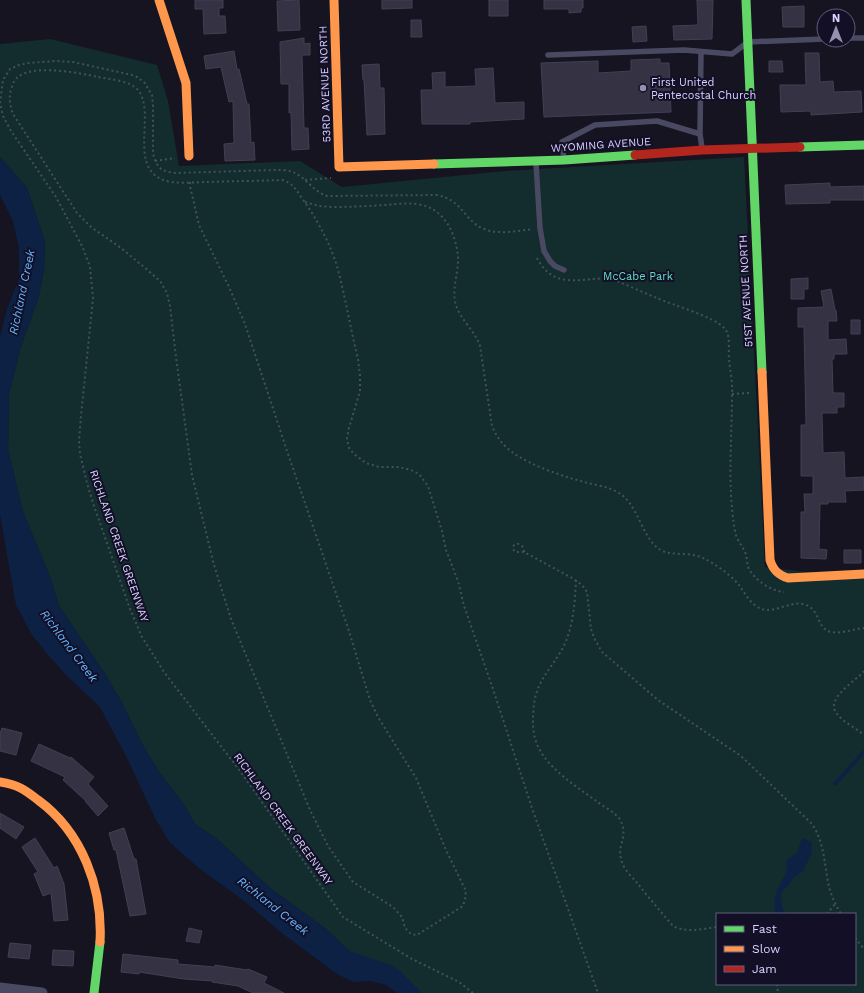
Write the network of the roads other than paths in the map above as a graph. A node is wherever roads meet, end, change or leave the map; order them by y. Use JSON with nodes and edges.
{"nodes":[{"id":1,"x":159,"y":0,"type":"edge"},
{"id":2,"x":334,"y":0,"type":"edge"},
{"id":3,"x":746,"y":0,"type":"edge"},
{"id":4,"x":816,"y":39,"type":"edge"},
{"id":5,"x":748,"y":42,"type":"junction"},
{"id":6,"x":701,"y":52,"type":"junction"},
{"id":7,"x":548,"y":55,"type":"dead end"},
{"id":8,"x":700,"y":134,"type":"junction"},
{"id":9,"x":864,"y":145,"type":"edge"},
{"id":10,"x":702,"y":150,"type":"junction"},
{"id":11,"x":752,"y":150,"type":"junction"},
{"id":12,"x":189,"y":156,"type":"road end"},
{"id":13,"x":564,"y":160,"type":"junction"},
{"id":14,"x":536,"y":161,"type":"junction"},
{"id":15,"x":339,"y":167,"type":"joint"},
{"id":16,"x":564,"y":270,"type":"dead end"},
{"id":17,"x":864,"y":574,"type":"edge"},
{"id":18,"x":0,"y":782,"type":"edge"},
{"id":19,"x":0,"y":988,"type":"edge"},
{"id":20,"x":42,"y":993,"type":"edge"},
{"id":21,"x":94,"y":993,"type":"edge"}],
"edges":[{"from":1,"to":12,"type":"street"},
{"from":2,"to":15,"type":"street","name":"53RD AVENUE NORTH"},
{"from":3,"to":5,"type":"street","name":"51ST AVENUE NORTH"},
{"from":4,"to":5,"type":"lane"},
{"from":5,"to":6,"type":"lane"},
{"from":5,"to":11,"type":"street","name":"51ST AVENUE NORTH"},
{"from":6,"to":7,"type":"lane"},
{"from":6,"to":8,"type":"lane"},
{"from":8,"to":10,"type":"lane"},
{"from":8,"to":13,"type":"lane"},
{"from":9,"to":11,"type":"street","name":"WYOMING AVENUE"},
{"from":10,"to":11,"type":"street","name":"WYOMING AVENUE"},
{"from":10,"to":13,"type":"street","name":"WYOMING AVENUE"},
{"from":11,"to":17,"type":"street","name":"51ST AVENUE NORTH"},
{"from":13,"to":14,"type":"street","name":"WYOMING AVENUE"},
{"from":14,"to":15,"type":"street","name":"WYOMING AVENUE"},
{"from":14,"to":16,"type":"lane"},
{"from":18,"to":21,"type":"street"},
{"from":19,"to":20,"type":"street"}]}
